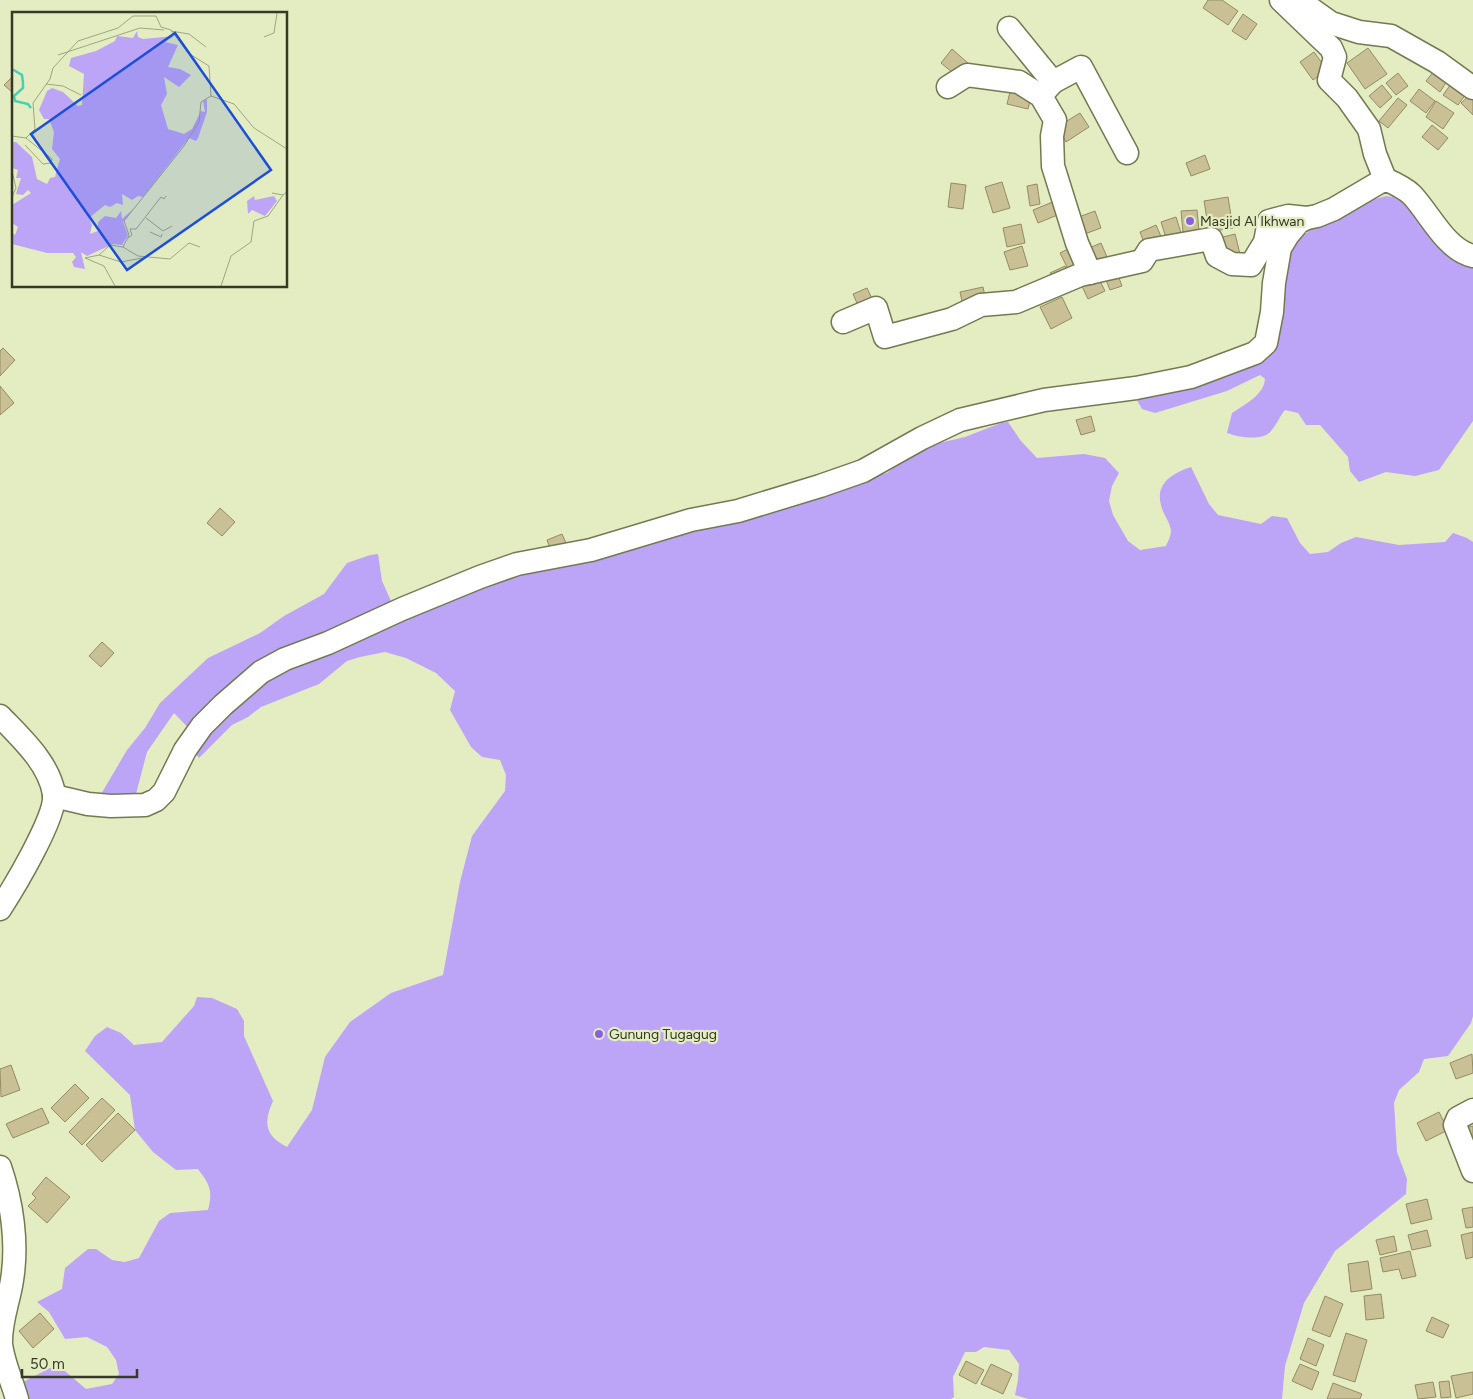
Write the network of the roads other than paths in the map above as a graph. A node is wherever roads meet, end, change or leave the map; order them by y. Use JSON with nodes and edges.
{"nodes":[{"id":1,"x":1281,"y":0,"type":"edge"},
{"id":2,"x":1291,"y":0,"type":"edge"},
{"id":3,"x":1009,"y":28,"type":"dead end"},
{"id":4,"x":948,"y":87,"type":"dead end"},
{"id":5,"x":1473,"y":88,"type":"edge"},
{"id":6,"x":1047,"y":89,"type":"junction"},
{"id":7,"x":1127,"y":153,"type":"dead end"},
{"id":8,"x":1385,"y":179,"type":"junction"},
{"id":9,"x":1307,"y":218,"type":"junction"},
{"id":10,"x":1473,"y":256,"type":"edge"},
{"id":11,"x":1090,"y":273,"type":"junction"},
{"id":12,"x":843,"y":322,"type":"dead end"},
{"id":13,"x":0,"y":716,"type":"edge"},
{"id":14,"x":54,"y":796,"type":"junction"},
{"id":15,"x":0,"y":908,"type":"edge"},
{"id":16,"x":1473,"y":1110,"type":"edge"},
{"id":17,"x":0,"y":1166,"type":"edge"},
{"id":18,"x":1473,"y":1171,"type":"edge"},
{"id":19,"x":16,"y":1399,"type":"edge"}],
"edges":[{"from":1,"to":8,"type":"street"},
{"from":2,"to":5,"type":"street"},
{"from":3,"to":6,"type":"street"},
{"from":4,"to":6,"type":"street"},
{"from":6,"to":7,"type":"street"},
{"from":6,"to":11,"type":"street"},
{"from":8,"to":9,"type":"street"},
{"from":8,"to":10,"type":"street"},
{"from":9,"to":11,"type":"street"},
{"from":9,"to":14,"type":"street"},
{"from":11,"to":12,"type":"street"},
{"from":13,"to":14,"type":"street"},
{"from":14,"to":15,"type":"street"},
{"from":16,"to":18,"type":"street"},
{"from":17,"to":19,"type":"street"}]}
